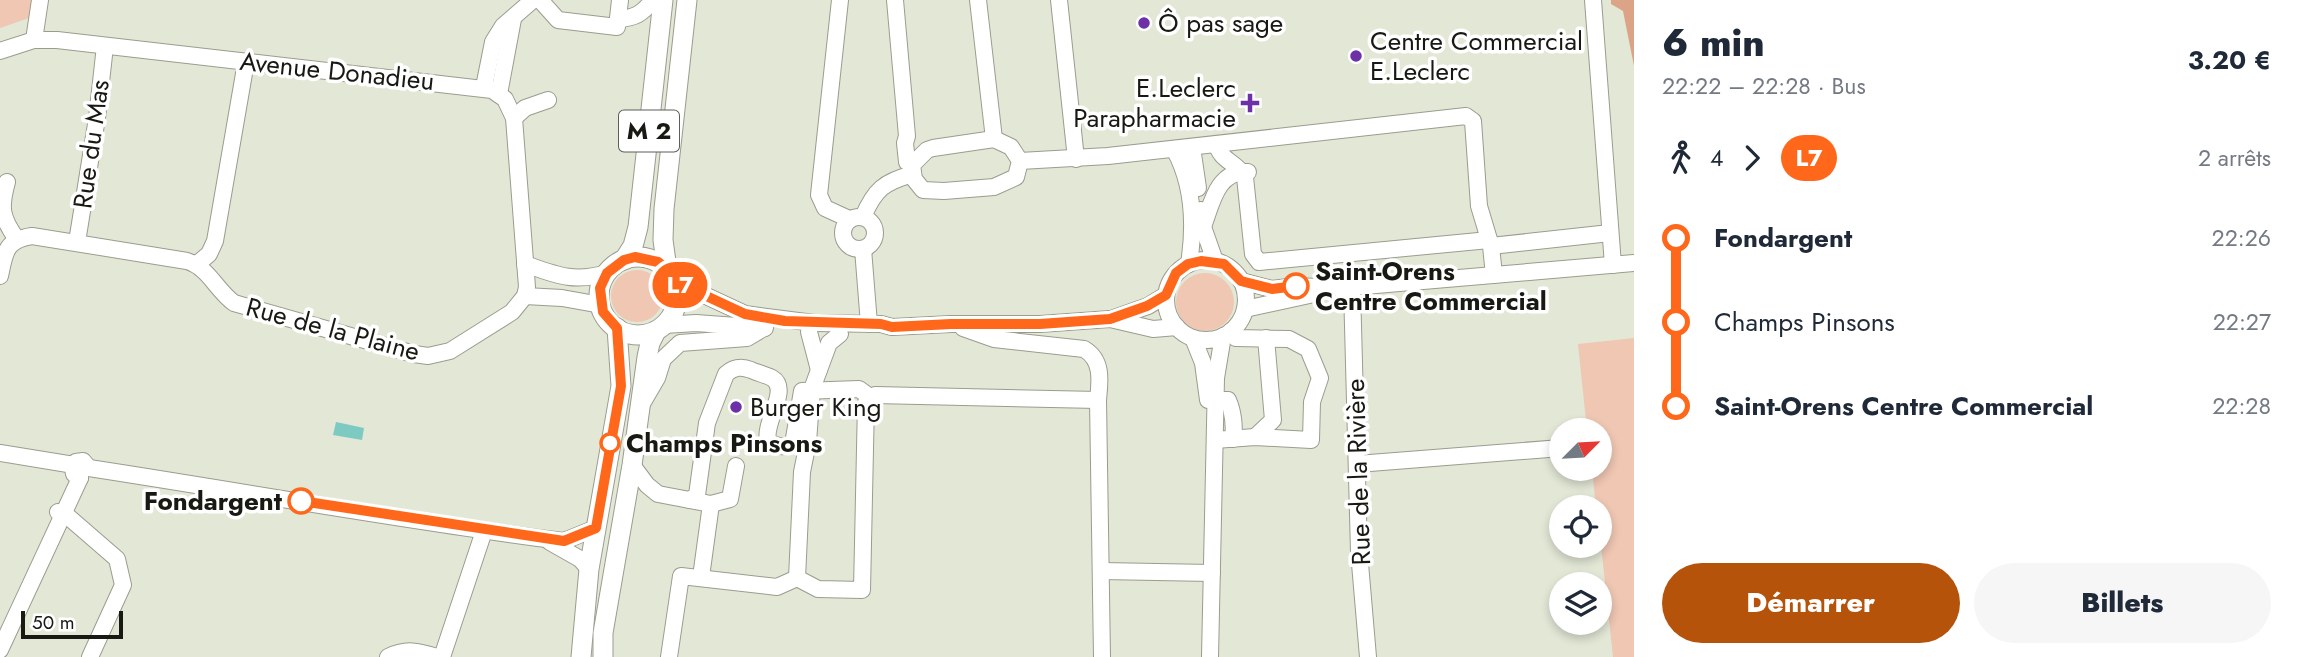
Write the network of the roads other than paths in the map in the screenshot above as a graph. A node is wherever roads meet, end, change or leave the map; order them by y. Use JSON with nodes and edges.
{"nodes":[{"id":1,"x":40,"y":0,"type":"edge"},
{"id":2,"x":533,"y":0,"type":"edge"},
{"id":3,"x":540,"y":0,"type":"edge"},
{"id":4,"x":620,"y":0,"type":"edge"},
{"id":5,"x":653,"y":0,"type":"edge"},
{"id":6,"x":663,"y":0,"type":"edge"},
{"id":7,"x":687,"y":0,"type":"edge"},
{"id":8,"x":840,"y":0,"type":"edge"},
{"id":9,"x":895,"y":0,"type":"edge"},
{"id":10,"x":978,"y":0,"type":"edge"},
{"id":11,"x":1059,"y":0,"type":"edge"},
{"id":12,"x":1593,"y":0,"type":"edge"},
{"id":13,"x":618,"y":19,"type":"junction"},
{"id":14,"x":34,"y":40,"type":"junction"},
{"id":15,"x":105,"y":46,"type":"junction"},
{"id":16,"x":0,"y":51,"type":"edge"},
{"id":17,"x":246,"y":62,"type":"junction"},
{"id":18,"x":492,"y":90,"type":"junction"},
{"id":19,"x":548,"y":100,"type":"dead end"},
{"id":20,"x":514,"y":118,"type":"junction"},
{"id":21,"x":907,"y":136,"type":"junction"},
{"id":22,"x":994,"y":139,"type":"junction"},
{"id":23,"x":1217,"y":144,"type":"junction"},
{"id":24,"x":1192,"y":147,"type":"junction"},
{"id":25,"x":1174,"y":149,"type":"junction"},
{"id":26,"x":927,"y":150,"type":"junction"},
{"id":27,"x":1076,"y":159,"type":"junction"},
{"id":28,"x":1020,"y":161,"type":"junction"},
{"id":29,"x":912,"y":169,"type":"junction"},
{"id":30,"x":1247,"y":172,"type":"junction"},
{"id":31,"x":7,"y":182,"type":"dead end"},
{"id":32,"x":856,"y":218,"type":"junction"},
{"id":33,"x":1203,"y":227,"type":"junction"},
{"id":34,"x":1610,"y":233,"type":"junction"},
{"id":35,"x":16,"y":238,"type":"junction"},
{"id":36,"x":77,"y":242,"type":"junction"},
{"id":37,"x":1490,"y":243,"type":"junction"},
{"id":38,"x":863,"y":249,"type":"junction"},
{"id":39,"x":624,"y":260,"type":"junction"},
{"id":40,"x":1215,"y":261,"type":"junction"},
{"id":41,"x":1634,"y":263,"type":"edge"},
{"id":42,"x":197,"y":264,"type":"junction"},
{"id":43,"x":525,"y":264,"type":"junction"},
{"id":44,"x":1188,"y":264,"type":"junction"},
{"id":45,"x":1613,"y":265,"type":"junction"},
{"id":46,"x":607,"y":273,"type":"junction"},
{"id":47,"x":671,"y":275,"type":"junction"},
{"id":48,"x":1494,"y":275,"type":"junction"},
{"id":49,"x":0,"y":276,"type":"edge"},
{"id":50,"x":1241,"y":281,"type":"junction"},
{"id":51,"x":1346,"y":288,"type":"junction"},
{"id":52,"x":1166,"y":295,"type":"junction"},
{"id":53,"x":525,"y":296,"type":"junction"},
{"id":54,"x":601,"y":304,"type":"junction"},
{"id":55,"x":1245,"y":309,"type":"junction"},
{"id":56,"x":1110,"y":319,"type":"junction"},
{"id":57,"x":869,"y":324,"type":"junction"},
{"id":58,"x":951,"y":324,"type":"junction"},
{"id":59,"x":892,"y":327,"type":"junction"},
{"id":60,"x":1177,"y":327,"type":"junction"},
{"id":61,"x":617,"y":328,"type":"junction"},
{"id":62,"x":660,"y":328,"type":"junction"},
{"id":63,"x":764,"y":328,"type":"junction"},
{"id":64,"x":809,"y":332,"type":"junction"},
{"id":65,"x":840,"y":334,"type":"junction"},
{"id":66,"x":1227,"y":334,"type":"junction"},
{"id":67,"x":1194,"y":338,"type":"junction"},
{"id":68,"x":1266,"y":338,"type":"junction"},
{"id":69,"x":819,"y":370,"type":"junction"},
{"id":70,"x":812,"y":389,"type":"junction"},
{"id":71,"x":870,"y":397,"type":"junction"},
{"id":72,"x":1098,"y":400,"type":"junction"},
{"id":73,"x":1216,"y":400,"type":"junction"},
{"id":74,"x":641,"y":405,"type":"junction"},
{"id":75,"x":1255,"y":437,"type":"junction"},
{"id":76,"x":1233,"y":439,"type":"junction"},
{"id":77,"x":1215,"y":440,"type":"junction"},
{"id":78,"x":1549,"y":450,"type":"edge"},
{"id":79,"x":0,"y":453,"type":"edge"},
{"id":80,"x":1357,"y":464,"type":"junction"},
{"id":81,"x":632,"y":465,"type":"junction"},
{"id":82,"x":736,"y":466,"type":"dead end"},
{"id":83,"x":81,"y":470,"type":"junction"},
{"id":84,"x":690,"y":500,"type":"junction"},
{"id":85,"x":711,"y":504,"type":"junction"},
{"id":86,"x":60,"y":512,"type":"junction"},
{"id":87,"x":596,"y":528,"type":"junction"},
{"id":88,"x":484,"y":531,"type":"junction"},
{"id":89,"x":538,"y":538,"type":"junction"},
{"id":90,"x":589,"y":569,"type":"junction"},
{"id":91,"x":1101,"y":571,"type":"junction"},
{"id":92,"x":1212,"y":573,"type":"junction"},
{"id":93,"x":701,"y":577,"type":"junction"},
{"id":94,"x":797,"y":578,"type":"junction"},
{"id":95,"x":0,"y":650,"type":"edge"},
{"id":96,"x":89,"y":657,"type":"edge"},
{"id":97,"x":388,"y":657,"type":"edge"},
{"id":98,"x":439,"y":657,"type":"edge"},
{"id":99,"x":581,"y":657,"type":"edge"},
{"id":100,"x":603,"y":657,"type":"edge"},
{"id":101,"x":669,"y":657,"type":"edge"},
{"id":102,"x":1102,"y":657,"type":"edge"},
{"id":103,"x":1210,"y":657,"type":"edge"},
{"id":104,"x":1368,"y":657,"type":"edge"}],
"edges":[{"from":1,"to":14,"type":"street"},
{"from":2,"to":18,"type":"street"},
{"from":3,"to":13,"type":"street"},
{"from":4,"to":13,"type":"street"},
{"from":5,"to":13,"type":"street"},
{"from":6,"to":39,"type":"main road","number":"M 2"},
{"from":7,"to":47,"type":"main road","number":"M 2"},
{"from":8,"to":32,"type":"street"},
{"from":9,"to":21,"type":"street"},
{"from":10,"to":22,"type":"street"},
{"from":11,"to":27,"type":"street"},
{"from":12,"to":34,"type":"street"},
{"from":14,"to":15,"type":"street","name":"Avenue Donadieu"},
{"from":14,"to":16,"type":"street","name":"Avenue Donadieu"},
{"from":15,"to":17,"type":"street","name":"Avenue Donadieu"},
{"from":15,"to":36,"type":"street","name":"Rue du Mas"},
{"from":17,"to":18,"type":"street","name":"Avenue Donadieu"},
{"from":17,"to":42,"type":"street"},
{"from":18,"to":20,"type":"street"},
{"from":19,"to":20,"type":"street"},
{"from":20,"to":43,"type":"street"},
{"from":21,"to":26,"type":"street"},
{"from":21,"to":29,"type":"street"},
{"from":22,"to":26,"type":"street"},
{"from":22,"to":28,"type":"street"},
{"from":23,"to":24,"type":"street"},
{"from":23,"to":30,"type":"street"},
{"from":23,"to":37,"type":"street"},
{"from":24,"to":25,"type":"street"},
{"from":24,"to":33,"type":"street"},
{"from":25,"to":27,"type":"street"},
{"from":25,"to":44,"type":"street"},
{"from":26,"to":29,"type":"street"},
{"from":27,"to":28,"type":"street"},
{"from":28,"to":29,"type":"street"},
{"from":29,"to":32,"type":"street"},
{"from":30,"to":33,"type":"street"},
{"from":30,"to":37,"type":"street"},
{"from":31,"to":35,"type":"street"},
{"from":32,"to":38,"type":"street"},
{"from":32,"to":38,"type":"street"},
{"from":33,"to":40,"type":"street"},
{"from":34,"to":37,"type":"street"},
{"from":34,"to":45,"type":"street"},
{"from":35,"to":36,"type":"street"},
{"from":35,"to":49,"type":"street"},
{"from":36,"to":42,"type":"street"},
{"from":37,"to":48,"type":"street"},
{"from":38,"to":57,"type":"street"},
{"from":39,"to":46,"type":"main road"},
{"from":39,"to":47,"type":"main road"},
{"from":40,"to":44,"type":"street"},
{"from":40,"to":50,"type":"street"},
{"from":41,"to":45,"type":"street"},
{"from":42,"to":53,"type":"street","name":"Rue de la Plaine"},
{"from":43,"to":46,"type":"street"},
{"from":43,"to":53,"type":"street"},
{"from":44,"to":52,"type":"street"},
{"from":45,"to":48,"type":"street"},
{"from":46,"to":54,"type":"main road"},
{"from":47,"to":57,"type":"street"},
{"from":47,"to":62,"type":"main road"},
{"from":48,"to":51,"type":"street"},
{"from":50,"to":51,"type":"street"},
{"from":50,"to":55,"type":"street"},
{"from":51,"to":55,"type":"street"},
{"from":51,"to":80,"type":"street","name":"Rue de la Rivière"},
{"from":52,"to":56,"type":"street"},
{"from":52,"to":60,"type":"street"},
{"from":53,"to":54,"type":"street"},
{"from":54,"to":61,"type":"main road"},
{"from":55,"to":66,"type":"street"},
{"from":56,"to":58,"type":"street"},
{"from":56,"to":60,"type":"street"},
{"from":57,"to":59,"type":"street"},
{"from":58,"to":59,"type":"street"},
{"from":58,"to":72,"type":"street"},
{"from":59,"to":65,"type":"street"},
{"from":60,"to":67,"type":"street"},
{"from":61,"to":62,"type":"main road"},
{"from":61,"to":87,"type":"main road"},
{"from":62,"to":63,"type":"street"},
{"from":62,"to":74,"type":"main road"},
{"from":63,"to":64,"type":"street"},
{"from":63,"to":74,"type":"street"},
{"from":64,"to":65,"type":"street"},
{"from":64,"to":69,"type":"street"},
{"from":65,"to":69,"type":"street"},
{"from":66,"to":67,"type":"street"},
{"from":66,"to":68,"type":"street"},
{"from":66,"to":73,"type":"street"},
{"from":67,"to":77,"type":"street"},
{"from":68,"to":75,"type":"street"},
{"from":68,"to":75,"type":"street"},
{"from":69,"to":70,"type":"street"},
{"from":70,"to":71,"type":"street"},
{"from":70,"to":84,"type":"street"},
{"from":70,"to":94,"type":"street"},
{"from":71,"to":72,"type":"street"},
{"from":71,"to":94,"type":"street"},
{"from":72,"to":91,"type":"street"},
{"from":73,"to":76,"type":"street"},
{"from":73,"to":77,"type":"street"},
{"from":74,"to":81,"type":"main road"},
{"from":75,"to":76,"type":"street"},
{"from":76,"to":77,"type":"street"},
{"from":77,"to":92,"type":"street"},
{"from":78,"to":80,"type":"street"},
{"from":79,"to":83,"type":"street"},
{"from":80,"to":104,"type":"street","name":"Rue de la Rivière"},
{"from":81,"to":84,"type":"street"},
{"from":81,"to":100,"type":"main road"},
{"from":82,"to":85,"type":"street"},
{"from":83,"to":86,"type":"street"},
{"from":83,"to":88,"type":"street"},
{"from":84,"to":85,"type":"street"},
{"from":85,"to":93,"type":"street"},
{"from":86,"to":95,"type":"street"},
{"from":86,"to":96,"type":"street"},
{"from":87,"to":89,"type":"street"},
{"from":87,"to":90,"type":"main road"},
{"from":88,"to":89,"type":"street"},
{"from":88,"to":98,"type":"street"},
{"from":89,"to":90,"type":"street"},
{"from":90,"to":99,"type":"main road"},
{"from":91,"to":92,"type":"street"},
{"from":91,"to":102,"type":"street"},
{"from":92,"to":103,"type":"street"},
{"from":93,"to":94,"type":"street"},
{"from":93,"to":101,"type":"street"},
{"from":97,"to":98,"type":"street"}]}
